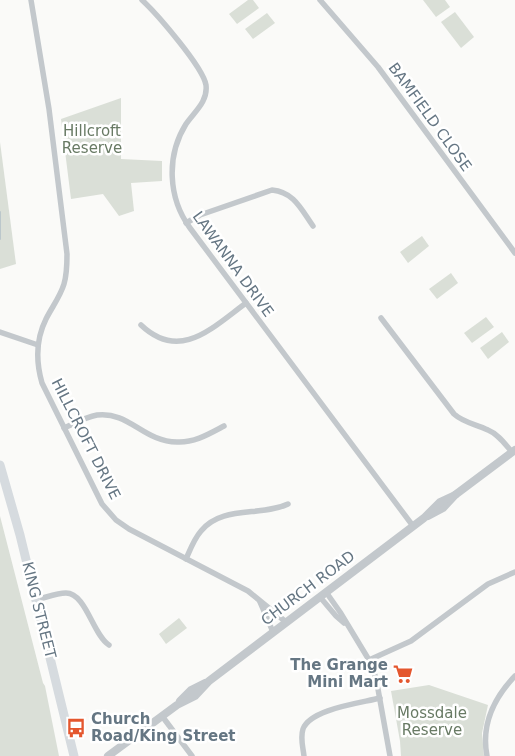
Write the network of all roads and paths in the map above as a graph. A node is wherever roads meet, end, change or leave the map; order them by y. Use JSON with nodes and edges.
{"nodes":[{"id":1,"x":31,"y":0,"type":"edge"},
{"id":2,"x":142,"y":0,"type":"edge"},
{"id":3,"x":320,"y":0,"type":"edge"},
{"id":4,"x":186,"y":223,"type":"junction"},
{"id":5,"x":313,"y":226,"type":"dead end"},
{"id":6,"x":515,"y":253,"type":"edge"},
{"id":7,"x":246,"y":303,"type":"junction"},
{"id":8,"x":381,"y":318,"type":"dead end"},
{"id":9,"x":141,"y":325,"type":"dead end"},
{"id":10,"x":0,"y":332,"type":"edge"},
{"id":11,"x":38,"y":345,"type":"junction"},
{"id":12,"x":224,"y":426,"type":"dead end"},
{"id":13,"x":64,"y":428,"type":"junction"},
{"id":14,"x":513,"y":451,"type":"edge"},
{"id":15,"x":0,"y":465,"type":"edge"},
{"id":16,"x":288,"y":504,"type":"dead end"},
{"id":17,"x":413,"y":526,"type":"junction"},
{"id":18,"x":186,"y":559,"type":"junction"},
{"id":19,"x":515,"y":572,"type":"edge"},
{"id":20,"x":323,"y":594,"type":"junction"},
{"id":21,"x":35,"y":600,"type":"junction"},
{"id":22,"x":260,"y":600,"type":"junction"},
{"id":23,"x":286,"y":622,"type":"junction"},
{"id":24,"x":274,"y":632,"type":"junction"},
{"id":25,"x":109,"y":645,"type":"dead end"},
{"id":26,"x":369,"y":660,"type":"junction"},
{"id":27,"x":515,"y":676,"type":"edge"},
{"id":28,"x":380,"y":698,"type":"junction"},
{"id":29,"x":162,"y":716,"type":"junction"},
{"id":30,"x":74,"y":756,"type":"edge"},
{"id":31,"x":108,"y":756,"type":"edge"},
{"id":32,"x":192,"y":756,"type":"edge"},
{"id":33,"x":304,"y":756,"type":"edge"},
{"id":34,"x":390,"y":756,"type":"edge"},
{"id":35,"x":487,"y":756,"type":"edge"}],
"edges":[{"from":1,"to":11,"type":"street","name":"HILLCROFT DRIVE"},
{"from":2,"to":4,"type":"street","name":"LAWANNA DRIVE"},
{"from":3,"to":6,"type":"street","name":"BAMFIELD CLOSE"},
{"from":4,"to":5,"type":"street"},
{"from":4,"to":7,"type":"street","name":"LAWANNA DRIVE"},
{"from":7,"to":9,"type":"street"},
{"from":7,"to":17,"type":"street","name":"LAWANNA DRIVE"},
{"from":8,"to":14,"type":"street"},
{"from":10,"to":11,"type":"street"},
{"from":11,"to":13,"type":"street","name":"HILLCROFT DRIVE"},
{"from":12,"to":13,"type":"street"},
{"from":13,"to":18,"type":"street","name":"HILLCROFT DRIVE"},
{"from":14,"to":17,"type":"street","name":"CHURCH ROAD"},
{"from":15,"to":21,"type":"main road","name":"KING STREET"},
{"from":16,"to":18,"type":"street"},
{"from":17,"to":20,"type":"street","name":"CHURCH ROAD"},
{"from":18,"to":22,"type":"street","name":"HILLCROFT DRIVE"},
{"from":19,"to":26,"type":"street"},
{"from":20,"to":23,"type":"street","name":"CHURCH ROAD"},
{"from":20,"to":26,"type":"street"},
{"from":21,"to":25,"type":"street"},
{"from":21,"to":30,"type":"main road","name":"KING STREET"},
{"from":22,"to":23,"type":"street","name":"HILLCROFT DRIVE"},
{"from":22,"to":24,"type":"street"},
{"from":23,"to":24,"type":"street","name":"CHURCH ROAD"},
{"from":24,"to":29,"type":"street","name":"CHURCH ROAD"},
{"from":26,"to":28,"type":"street"},
{"from":27,"to":35,"type":"street"},
{"from":28,"to":33,"type":"street"},
{"from":28,"to":34,"type":"street"},
{"from":29,"to":31,"type":"street","name":"CHURCH ROAD"},
{"from":29,"to":32,"type":"street"}]}
